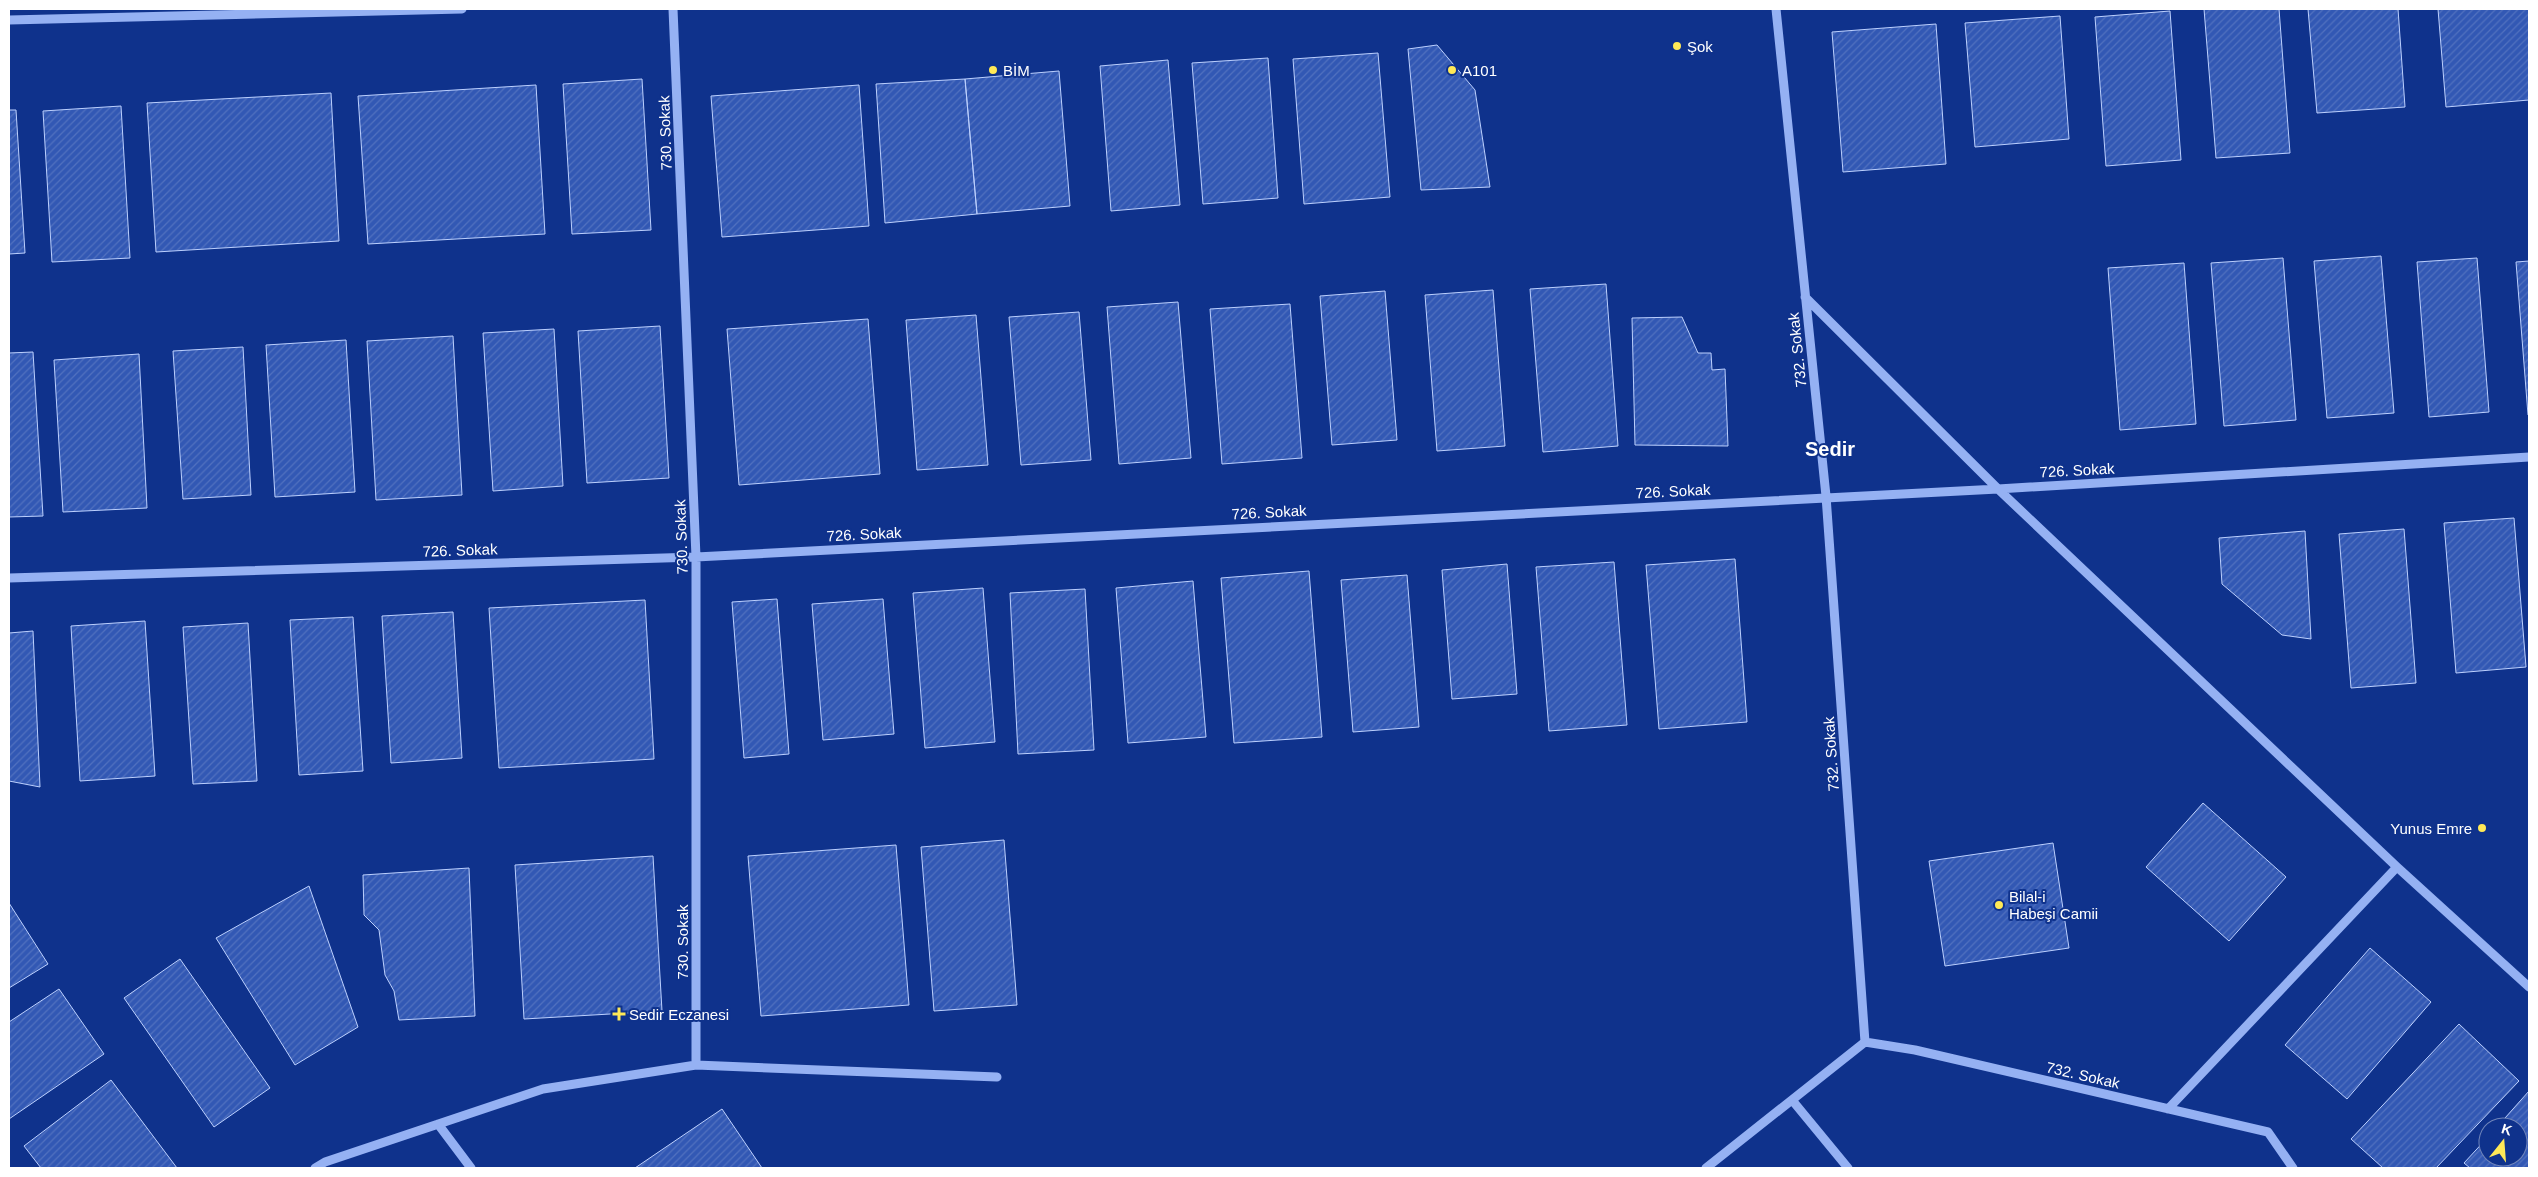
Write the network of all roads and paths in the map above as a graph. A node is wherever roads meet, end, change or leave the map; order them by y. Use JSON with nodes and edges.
{"nodes":[{"id":1,"x":462,"y":9,"type":"edge"},
{"id":2,"x":674,"y":9,"type":"edge"},
{"id":3,"x":1776,"y":9,"type":"edge"},
{"id":4,"x":9,"y":20,"type":"edge"},
{"id":5,"x":1805,"y":297,"type":"junction"},
{"id":6,"x":2529,"y":457,"type":"edge"},
{"id":7,"x":1998,"y":489,"type":"junction"},
{"id":8,"x":1826,"y":496,"type":"junction"},
{"id":9,"x":696,"y":556,"type":"junction"},
{"id":10,"x":9,"y":578,"type":"edge"},
{"id":11,"x":2397,"y":867,"type":"junction"},
{"id":12,"x":2529,"y":987,"type":"edge"},
{"id":13,"x":1865,"y":1042,"type":"junction"},
{"id":14,"x":696,"y":1065,"type":"junction"},
{"id":15,"x":997,"y":1077,"type":"dead end"},
{"id":16,"x":1792,"y":1100,"type":"junction"},
{"id":17,"x":2168,"y":1109,"type":"junction"},
{"id":18,"x":438,"y":1124,"type":"junction"},
{"id":19,"x":315,"y":1168,"type":"edge"},
{"id":20,"x":471,"y":1168,"type":"edge"},
{"id":21,"x":1706,"y":1168,"type":"edge"},
{"id":22,"x":1848,"y":1168,"type":"edge"},
{"id":23,"x":2293,"y":1168,"type":"edge"}],
"edges":[{"from":1,"to":4,"type":"street"},
{"from":2,"to":9,"type":"street","name":"730. Sokak"},
{"from":3,"to":5,"type":"street","name":"732. Sokak"},
{"from":5,"to":7,"type":"street"},
{"from":5,"to":8,"type":"street","name":"732. Sokak"},
{"from":6,"to":7,"type":"street","name":"726. Sokak"},
{"from":7,"to":8,"type":"street","name":"726. Sokak"},
{"from":7,"to":11,"type":"street"},
{"from":8,"to":9,"type":"street","name":"726. Sokak"},
{"from":8,"to":13,"type":"street","name":"732. Sokak"},
{"from":9,"to":10,"type":"street","name":"726. Sokak"},
{"from":9,"to":14,"type":"street","name":"730. Sokak"},
{"from":11,"to":12,"type":"street"},
{"from":11,"to":17,"type":"street"},
{"from":13,"to":16,"type":"street"},
{"from":13,"to":17,"type":"street","name":"732. Sokak"},
{"from":14,"to":15,"type":"street"},
{"from":14,"to":18,"type":"street"},
{"from":16,"to":21,"type":"street"},
{"from":16,"to":22,"type":"street"},
{"from":17,"to":23,"type":"street","name":"732. Sokak"},
{"from":18,"to":19,"type":"street"},
{"from":18,"to":20,"type":"street"}]}
